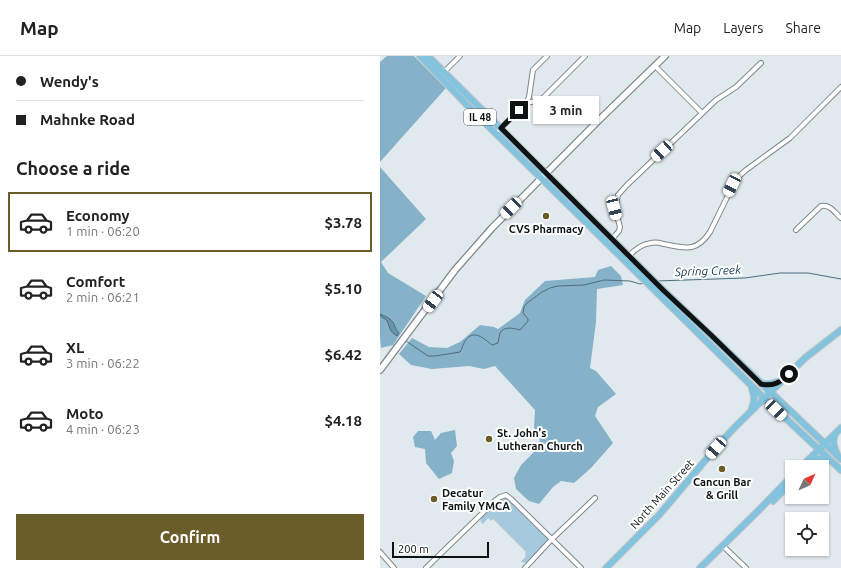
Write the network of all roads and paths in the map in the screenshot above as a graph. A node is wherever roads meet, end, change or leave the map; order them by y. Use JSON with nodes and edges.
{"nodes":[{"id":1,"x":420,"y":56,"type":"edge"},
{"id":2,"x":428,"y":56,"type":"edge"},
{"id":3,"x":460,"y":56,"type":"edge"},
{"id":4,"x":547,"y":56,"type":"edge"},
{"id":5,"x":584,"y":56,"type":"edge"},
{"id":6,"x":665,"y":56,"type":"edge"},
{"id":7,"x":761,"y":63,"type":"dead end"},
{"id":8,"x":655,"y":66,"type":"junction"},
{"id":9,"x":442,"y":74,"type":"junction"},
{"id":10,"x":841,"y":87,"type":"edge"},
{"id":11,"x":450,"y":88,"type":"junction"},
{"id":12,"x":526,"y":103,"type":"junction"},
{"id":13,"x":480,"y":108,"type":"junction"},
{"id":14,"x":702,"y":113,"type":"junction"},
{"id":15,"x":498,"y":131,"type":"junction"},
{"id":16,"x":544,"y":175,"type":"junction"},
{"id":17,"x":841,"y":218,"type":"edge"},
{"id":18,"x":796,"y":230,"type":"dead end"},
{"id":19,"x":610,"y":241,"type":"junction"},
{"id":20,"x":627,"y":258,"type":"junction"},
{"id":21,"x":841,"y":330,"type":"edge"},
{"id":22,"x":380,"y":370,"type":"edge"},
{"id":23,"x":782,"y":381,"type":"junction"},
{"id":24,"x":761,"y":384,"type":"junction"},
{"id":25,"x":751,"y":385,"type":"junction"},
{"id":26,"x":770,"y":392,"type":"junction"},
{"id":27,"x":764,"y":398,"type":"junction"},
{"id":28,"x":750,"y":412,"type":"junction"},
{"id":29,"x":791,"y":412,"type":"junction"},
{"id":30,"x":839,"y":430,"type":"edge"},
{"id":31,"x":825,"y":444,"type":"junction"},
{"id":32,"x":818,"y":450,"type":"junction"},
{"id":33,"x":840,"y":458,"type":"edge"},
{"id":34,"x":808,"y":460,"type":"edge"},
{"id":35,"x":816,"y":460,"type":"edge"},
{"id":36,"x":830,"y":460,"type":"junction"},
{"id":37,"x":841,"y":470,"type":"edge"},
{"id":38,"x":785,"y":483,"type":"edge"},
{"id":39,"x":785,"y":489,"type":"edge"},
{"id":40,"x":595,"y":498,"type":"dead end"},
{"id":41,"x":759,"y":510,"type":"junction"},
{"id":42,"x":552,"y":539,"type":"junction"},
{"id":43,"x":723,"y":546,"type":"junction"},
{"id":44,"x":380,"y":552,"type":"edge"},
{"id":45,"x":394,"y":568,"type":"edge"},
{"id":46,"x":426,"y":568,"type":"edge"},
{"id":47,"x":525,"y":568,"type":"edge"},
{"id":48,"x":581,"y":568,"type":"edge"},
{"id":49,"x":606,"y":568,"type":"edge"},
{"id":50,"x":700,"y":568,"type":"edge"},
{"id":51,"x":746,"y":568,"type":"edge"}],
"edges":[{"from":1,"to":9,"type":"main road","number":"IL 48"},
{"from":2,"to":9,"type":"main road","number":"IL 48"},
{"from":3,"to":9,"type":"street"},
{"from":4,"to":12,"type":"street"},
{"from":5,"to":12,"type":"street"},
{"from":6,"to":8,"type":"street"},
{"from":7,"to":14,"type":"street"},
{"from":8,"to":14,"type":"street"},
{"from":8,"to":16,"type":"street"},
{"from":9,"to":11,"type":"main road","number":"IL 48"},
{"from":9,"to":13,"type":"main road","number":"IL 48"},
{"from":10,"to":20,"type":"street"},
{"from":11,"to":13,"type":"main road"},
{"from":11,"to":15,"type":"main road","number":"IL 48"},
{"from":12,"to":15,"type":"street"},
{"from":13,"to":15,"type":"main road","number":"IL 48"},
{"from":14,"to":19,"type":"street"},
{"from":15,"to":16,"type":"main road","number":"IL 48"},
{"from":16,"to":19,"type":"main road","number":"IL 48"},
{"from":16,"to":22,"type":"street"},
{"from":17,"to":18,"type":"street"},
{"from":19,"to":20,"type":"main road","number":"IL 48"},
{"from":20,"to":24,"type":"main road","number":"IL 48"},
{"from":20,"to":25,"type":"main road","number":"IL 48"},
{"from":21,"to":23,"type":"main road","name":"North Main Street"},
{"from":23,"to":24,"type":"main road"},
{"from":23,"to":26,"type":"main road","name":"North Main Street"},
{"from":24,"to":26,"type":"main road","number":"IL 48"},
{"from":25,"to":27,"type":"main road","number":"IL 48"},
{"from":25,"to":28,"type":"main road"},
{"from":26,"to":27,"type":"main road","name":"North Main Street"},
{"from":26,"to":29,"type":"main road","number":"IL 48"},
{"from":27,"to":28,"type":"main road","name":"North Main Street"},
{"from":27,"to":29,"type":"main road"},
{"from":27,"to":32,"type":"main road","number":"IL 48"},
{"from":28,"to":49,"type":"main road","name":"North Main Street"},
{"from":29,"to":31,"type":"main road","number":"IL 48"},
{"from":30,"to":31,"type":"main road"},
{"from":30,"to":33,"type":"main road"},
{"from":31,"to":32,"type":"main road"},
{"from":31,"to":33,"type":"main road","number":"IL 48"},
{"from":32,"to":34,"type":"main road"},
{"from":32,"to":36,"type":"main road","number":"IL 48"},
{"from":35,"to":36,"type":"main road"},
{"from":36,"to":37,"type":"main road","number":"IL 48"},
{"from":38,"to":41,"type":"main road"},
{"from":39,"to":41,"type":"main road"},
{"from":40,"to":42,"type":"street"},
{"from":41,"to":43,"type":"main road"},
{"from":42,"to":46,"type":"street"},
{"from":42,"to":47,"type":"street"},
{"from":42,"to":48,"type":"street"},
{"from":43,"to":50,"type":"main road"},
{"from":43,"to":51,"type":"street"},
{"from":44,"to":45,"type":"street"}]}
